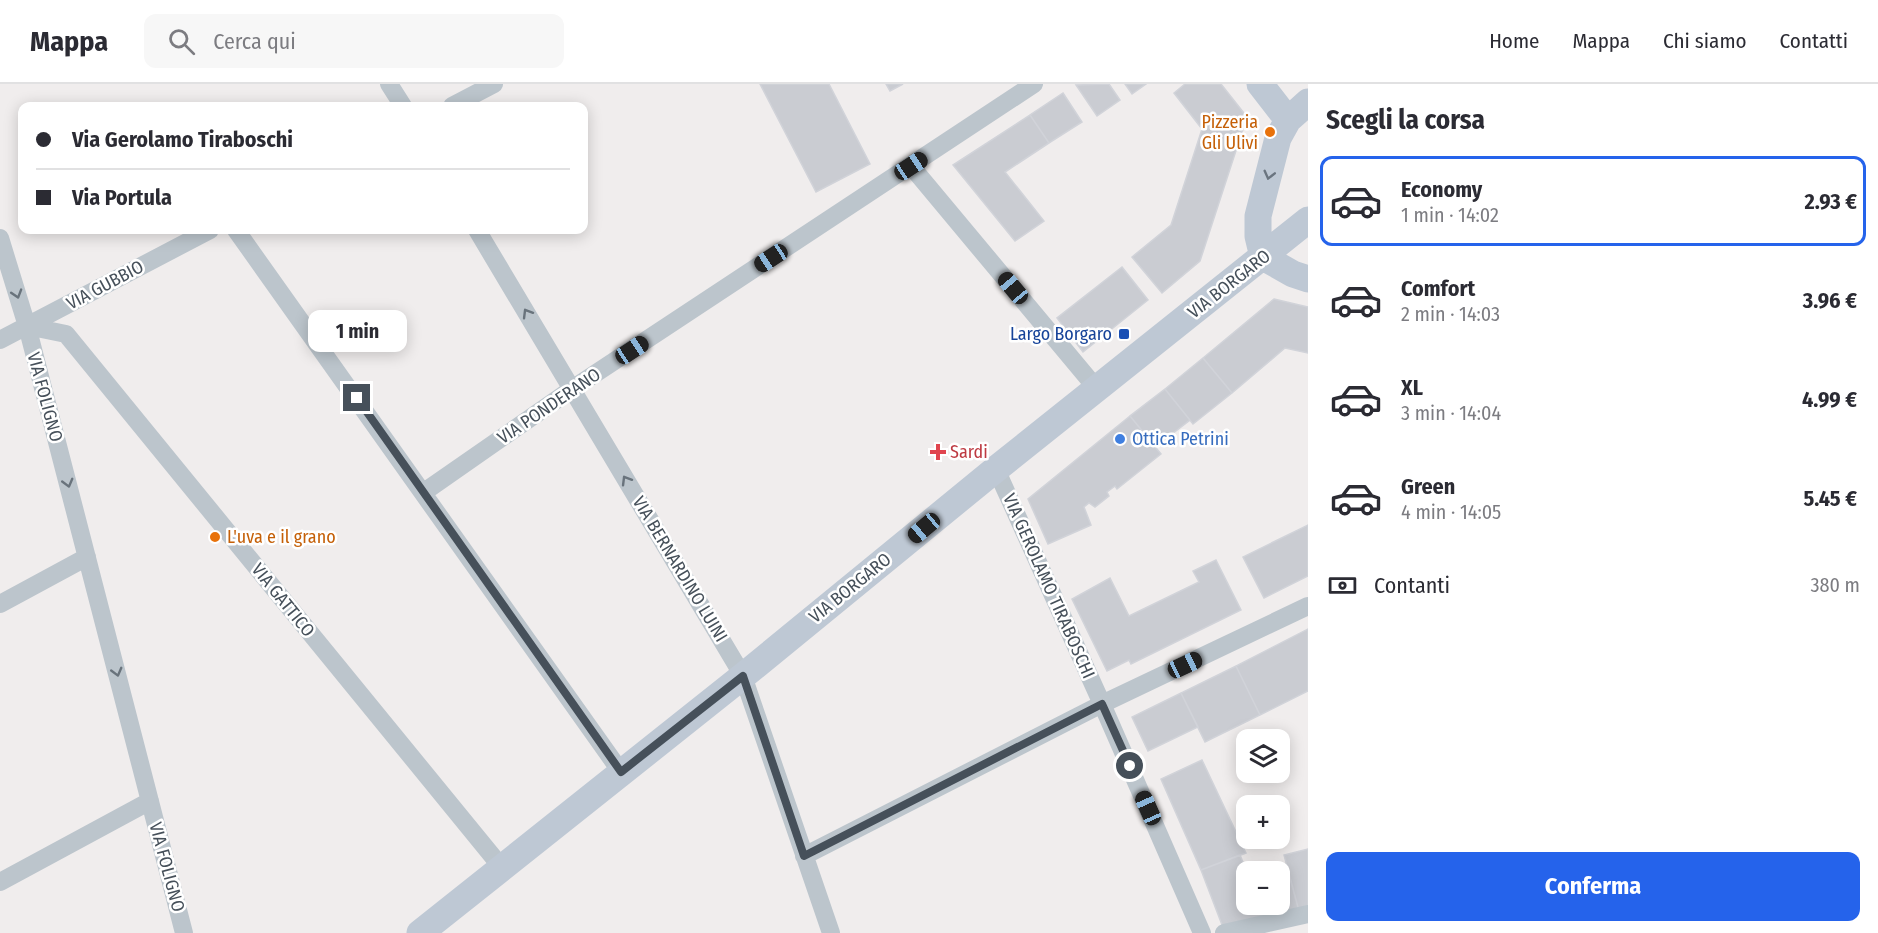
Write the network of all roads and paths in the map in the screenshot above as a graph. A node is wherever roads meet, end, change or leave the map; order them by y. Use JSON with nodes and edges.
{"nodes":[{"id":1,"x":389,"y":84,"type":"edge"},
{"id":2,"x":494,"y":84,"type":"edge"},
{"id":3,"x":1034,"y":84,"type":"edge"},
{"id":4,"x":1260,"y":84,"type":"edge"},
{"id":5,"x":400,"y":102,"type":"edge"},
{"id":6,"x":460,"y":102,"type":"edge"},
{"id":7,"x":1308,"y":102,"type":"edge"},
{"id":8,"x":1288,"y":120,"type":"junction"},
{"id":9,"x":911,"y":166,"type":"junction"},
{"id":10,"x":1308,"y":220,"type":"edge"},
{"id":11,"x":202,"y":234,"type":"edge"},
{"id":12,"x":239,"y":234,"type":"edge"},
{"id":13,"x":479,"y":234,"type":"edge"},
{"id":14,"x":0,"y":238,"type":"edge"},
{"id":15,"x":1263,"y":257,"type":"junction"},
{"id":16,"x":1308,"y":279,"type":"edge"},
{"id":17,"x":27,"y":326,"type":"junction"},
{"id":18,"x":0,"y":340,"type":"edge"},
{"id":19,"x":572,"y":389,"type":"junction"},
{"id":20,"x":1097,"y":389,"type":"junction"},
{"id":21,"x":996,"y":469,"type":"junction"},
{"id":22,"x":424,"y":492,"type":"junction"},
{"id":23,"x":87,"y":557,"type":"junction"},
{"id":24,"x":0,"y":604,"type":"edge"},
{"id":25,"x":1308,"y":606,"type":"edge"},
{"id":26,"x":743,"y":676,"type":"junction"},
{"id":27,"x":1102,"y":704,"type":"junction"},
{"id":28,"x":621,"y":772,"type":"junction"},
{"id":29,"x":150,"y":801,"type":"junction"},
{"id":30,"x":804,"y":856,"type":"junction"},
{"id":31,"x":503,"y":869,"type":"junction"},
{"id":32,"x":0,"y":882,"type":"edge"},
{"id":33,"x":1308,"y":914,"type":"edge"},
{"id":34,"x":184,"y":933,"type":"edge"},
{"id":35,"x":420,"y":933,"type":"edge"},
{"id":36,"x":831,"y":933,"type":"edge"},
{"id":37,"x":1202,"y":933,"type":"edge"},
{"id":38,"x":1224,"y":933,"type":"edge"}],
"edges":[{"from":1,"to":5,"type":"street"},
{"from":2,"to":6,"type":"street"},
{"from":3,"to":9,"type":"street","name":"VIA PONDERANO"},
{"from":4,"to":8,"type":"street"},
{"from":7,"to":8,"type":"street"},
{"from":8,"to":15,"type":"street","one_way":true},
{"from":9,"to":19,"type":"street","name":"VIA PONDERANO"},
{"from":9,"to":20,"type":"street"},
{"from":10,"to":15,"type":"street","name":"VIA BORGARO"},
{"from":11,"to":17,"type":"street","name":"VIA GUBBIO"},
{"from":12,"to":22,"type":"street"},
{"from":19,"to":13,"type":"street","name":"VIA BERNARDINO LUINI","one_way":true},
{"from":14,"to":17,"type":"street","name":"VIA FOLIGNO","one_way":true},
{"from":15,"to":16,"type":"street"},
{"from":15,"to":20,"type":"street","name":"VIA BORGARO"},
{"from":17,"to":18,"type":"street","name":"VIA GUBBIO"},
{"from":17,"to":23,"type":"street","name":"VIA FOLIGNO","one_way":true},
{"from":17,"to":31,"type":"street","name":"VIA GATTICO"},
{"from":19,"to":22,"type":"street","name":"VIA PONDERANO"},
{"from":26,"to":19,"type":"street","name":"VIA BERNARDINO LUINI","one_way":true},
{"from":20,"to":21,"type":"street","name":"VIA BORGARO"},
{"from":21,"to":26,"type":"street","name":"VIA BORGARO"},
{"from":21,"to":27,"type":"street","name":"VIA GEROLAMO TIRABOSCHI"},
{"from":22,"to":28,"type":"street"},
{"from":23,"to":24,"type":"street"},
{"from":23,"to":29,"type":"street","name":"VIA FOLIGNO","one_way":true},
{"from":25,"to":27,"type":"street"},
{"from":26,"to":28,"type":"street","name":"VIA BORGARO"},
{"from":26,"to":30,"type":"street","name":"VIA BERNARDINO LUINI"},
{"from":27,"to":30,"type":"street"},
{"from":27,"to":37,"type":"street","name":"VIA GEROLAMO TIRABOSCHI"},
{"from":28,"to":31,"type":"street","name":"VIA BORGARO"},
{"from":29,"to":32,"type":"street","name":"VIA FOLIGNO"},
{"from":29,"to":34,"type":"street","name":"VIA FOLIGNO"},
{"from":30,"to":36,"type":"street","name":"VIA BERNARDINO LUINI"},
{"from":31,"to":35,"type":"street","name":"VIA BORGARO"},
{"from":33,"to":38,"type":"street"}]}
